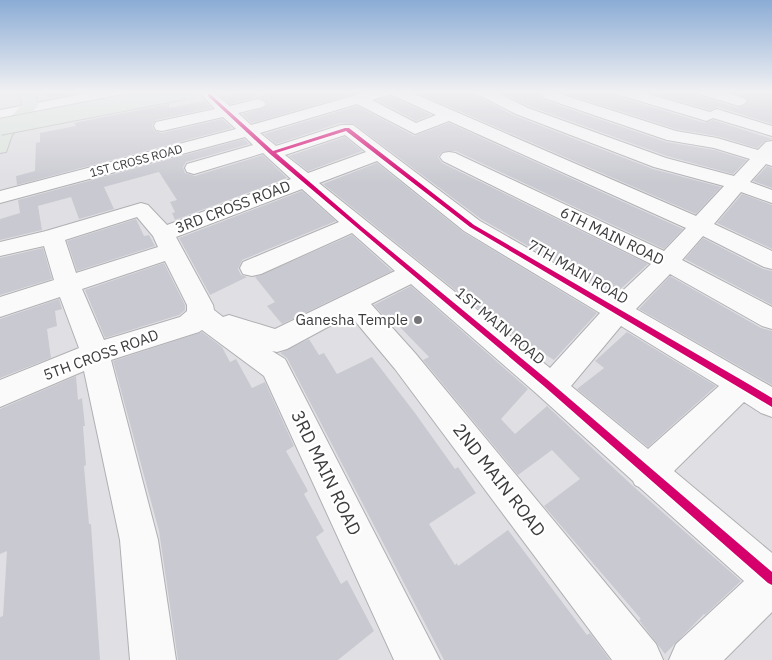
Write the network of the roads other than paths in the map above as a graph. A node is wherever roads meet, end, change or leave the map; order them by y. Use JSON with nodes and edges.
{"nodes":[{"id":1,"x":24,"y":122,"type":"edge"},
{"id":2,"x":28,"y":122,"type":"edge"},
{"id":3,"x":34,"y":122,"type":"edge"},
{"id":4,"x":182,"y":122,"type":"edge"},
{"id":5,"x":238,"y":122,"type":"edge"},
{"id":6,"x":310,"y":122,"type":"edge"},
{"id":7,"x":402,"y":122,"type":"edge"},
{"id":8,"x":434,"y":122,"type":"edge"},
{"id":9,"x":479,"y":122,"type":"edge"},
{"id":10,"x":492,"y":122,"type":"edge"},
{"id":11,"x":506,"y":122,"type":"edge"},
{"id":12,"x":633,"y":122,"type":"edge"},
{"id":13,"x":737,"y":122,"type":"edge"},
{"id":14,"x":162,"y":126,"type":"dead end"},
{"id":15,"x":1,"y":127,"type":"edge"},
{"id":16,"x":772,"y":131,"type":"edge"},
{"id":17,"x":487,"y":134,"type":"junction"},
{"id":18,"x":262,"y":144,"type":"junction"},
{"id":19,"x":378,"y":154,"type":"junction"},
{"id":20,"x":769,"y":154,"type":"edge"},
{"id":21,"x":194,"y":168,"type":"dead end"},
{"id":22,"x":303,"y":180,"type":"junction"},
{"id":23,"x":736,"y":183,"type":"junction"},
{"id":24,"x":0,"y":197,"type":"edge"},
{"id":25,"x":772,"y":198,"type":"edge"},
{"id":26,"x":353,"y":224,"type":"junction"},
{"id":27,"x":700,"y":226,"type":"junction"},
{"id":28,"x":53,"y":237,"type":"junction"},
{"id":29,"x":167,"y":242,"type":"junction"},
{"id":30,"x":0,"y":249,"type":"edge"},
{"id":31,"x":772,"y":261,"type":"edge"},
{"id":32,"x":667,"y":262,"type":"junction"},
{"id":33,"x":252,"y":268,"type":"dead end"},
{"id":34,"x":413,"y":272,"type":"junction"},
{"id":35,"x":68,"y":285,"type":"junction"},
{"id":36,"x":354,"y":302,"type":"junction"},
{"id":37,"x":0,"y":306,"type":"edge"},
{"id":38,"x":618,"y":311,"type":"junction"},
{"id":39,"x":201,"y":315,"type":"junction"},
{"id":40,"x":772,"y":319,"type":"edge"},
{"id":41,"x":96,"y":354,"type":"junction"},
{"id":42,"x":742,"y":384,"type":"junction"},
{"id":43,"x":551,"y":388,"type":"junction"},
{"id":44,"x":0,"y":394,"type":"edge"},
{"id":45,"x":772,"y":403,"type":"edge"},
{"id":46,"x":647,"y":472,"type":"junction"},
{"id":47,"x":772,"y":579,"type":"edge"},
{"id":48,"x":772,"y":583,"type":"edge"},
{"id":49,"x":153,"y":660,"type":"edge"},
{"id":50,"x":417,"y":660,"type":"edge"},
{"id":51,"x":640,"y":660,"type":"edge"},
{"id":52,"x":692,"y":660,"type":"edge"}],
"edges":[{"from":1,"to":15,"type":"main road"},
{"from":2,"to":15,"type":"main road","bridge":true},
{"from":3,"to":15,"type":"street"},
{"from":4,"to":14,"type":"street"},
{"from":5,"to":18,"type":"street","name":"1ST MAIN ROAD"},
{"from":6,"to":18,"type":"street","name":"1ST CROSS ROAD"},
{"from":7,"to":8,"type":"street"},
{"from":9,"to":17,"type":"street"},
{"from":10,"to":17,"type":"street"},
{"from":11,"to":17,"type":"street"},
{"from":12,"to":20,"type":"street"},
{"from":13,"to":16,"type":"street"},
{"from":17,"to":23,"type":"street"},
{"from":17,"to":27,"type":"street"},
{"from":17,"to":32,"type":"street","name":"6TH MAIN ROAD"},
{"from":18,"to":19,"type":"street","name":"7TH MAIN ROAD"},
{"from":18,"to":21,"type":"street"},
{"from":18,"to":22,"type":"street","name":"1ST MAIN ROAD"},
{"from":18,"to":24,"type":"street","name":"1ST CROSS ROAD"},
{"from":19,"to":22,"type":"street","name":"3RD CROSS ROAD"},
{"from":19,"to":38,"type":"street","name":"7TH MAIN ROAD"},
{"from":20,"to":23,"type":"street"},
{"from":22,"to":26,"type":"street","name":"1ST MAIN ROAD"},
{"from":22,"to":29,"type":"street","name":"3RD CROSS ROAD"},
{"from":23,"to":25,"type":"street"},
{"from":23,"to":27,"type":"street"},
{"from":26,"to":33,"type":"street"},
{"from":26,"to":34,"type":"street","name":"1ST MAIN ROAD"},
{"from":27,"to":31,"type":"street"},
{"from":27,"to":32,"type":"street"},
{"from":28,"to":29,"type":"street"},
{"from":28,"to":30,"type":"street"},
{"from":28,"to":35,"type":"street"},
{"from":29,"to":35,"type":"street","name":"3RD CROSS ROAD"},
{"from":29,"to":39,"type":"street"},
{"from":32,"to":38,"type":"street"},
{"from":32,"to":40,"type":"street","name":"6TH MAIN ROAD"},
{"from":34,"to":36,"type":"street"},
{"from":34,"to":43,"type":"street","name":"1ST MAIN ROAD"},
{"from":35,"to":37,"type":"street","name":"3RD CROSS ROAD"},
{"from":35,"to":41,"type":"street"},
{"from":36,"to":39,"type":"street"},
{"from":36,"to":51,"type":"street","name":"2ND MAIN ROAD"},
{"from":38,"to":42,"type":"street","name":"7TH MAIN ROAD"},
{"from":38,"to":43,"type":"street"},
{"from":39,"to":41,"type":"street","name":"5TH CROSS ROAD"},
{"from":39,"to":50,"type":"street","name":"3RD MAIN ROAD"},
{"from":41,"to":44,"type":"street","name":"5TH CROSS ROAD"},
{"from":41,"to":49,"type":"street"},
{"from":42,"to":45,"type":"street","name":"7TH MAIN ROAD"},
{"from":42,"to":46,"type":"street"},
{"from":43,"to":46,"type":"street","name":"1ST MAIN ROAD"},
{"from":46,"to":47,"type":"street","name":"1ST MAIN ROAD"},
{"from":48,"to":52,"type":"street"}]}
